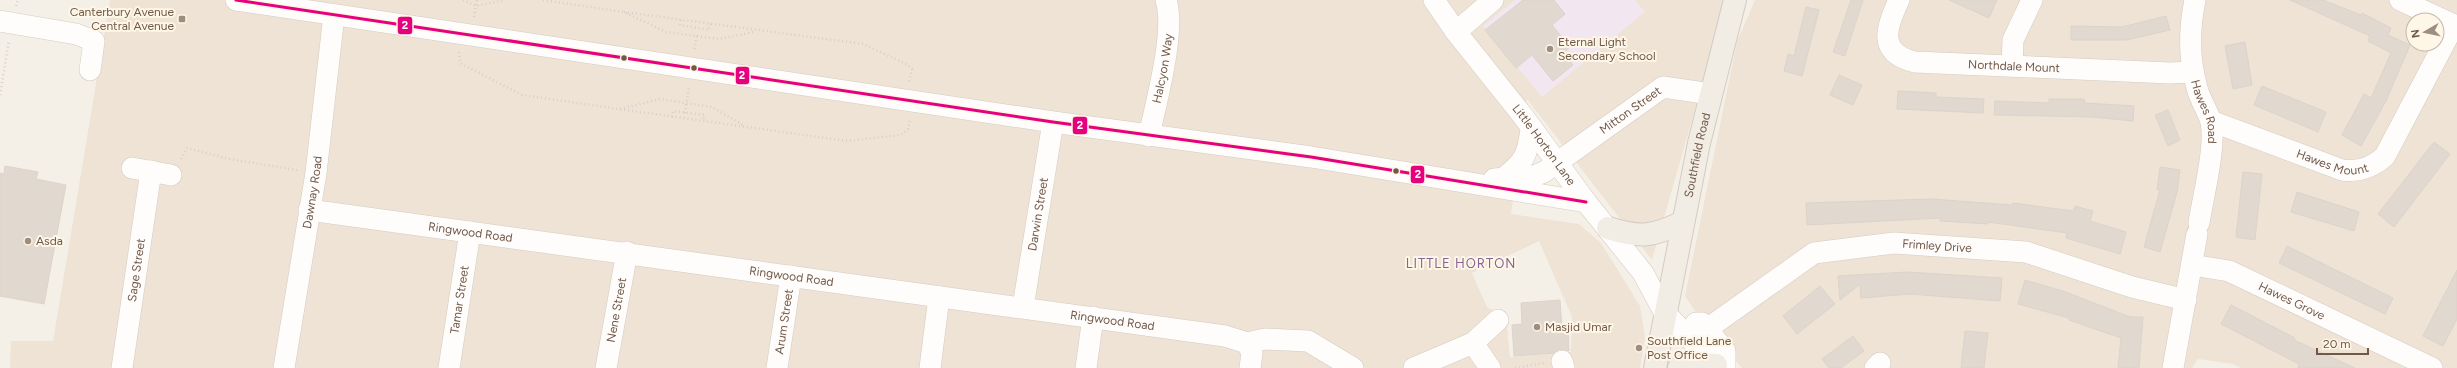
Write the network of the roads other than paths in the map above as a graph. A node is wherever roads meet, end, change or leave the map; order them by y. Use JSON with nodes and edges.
{"nodes":[{"id":1,"x":236,"y":0,"type":"edge"},
{"id":2,"x":1166,"y":0,"type":"edge"},
{"id":3,"x":1434,"y":0,"type":"edge"},
{"id":4,"x":1493,"y":0,"type":"edge"},
{"id":5,"x":1735,"y":0,"type":"edge"},
{"id":6,"x":1899,"y":0,"type":"edge"},
{"id":7,"x":2032,"y":0,"type":"edge"},
{"id":8,"x":2195,"y":0,"type":"edge"},
{"id":9,"x":2400,"y":0,"type":"edge"},
{"id":10,"x":334,"y":15,"type":"junction"},
{"id":11,"x":6,"y":22,"type":"edge"},
{"id":12,"x":1456,"y":32,"type":"junction"},
{"id":13,"x":2012,"y":66,"type":"junction"},
{"id":14,"x":90,"y":70,"type":"dead end"},
{"id":15,"x":2193,"y":72,"type":"junction"},
{"id":16,"x":1711,"y":94,"type":"junction"},
{"id":17,"x":2211,"y":121,"type":"junction"},
{"id":18,"x":1052,"y":122,"type":"junction"},
{"id":19,"x":1531,"y":130,"type":"junction"},
{"id":20,"x":1149,"y":136,"type":"junction"},
{"id":21,"x":1559,"y":163,"type":"junction"},
{"id":22,"x":151,"y":171,"type":"road end"},
{"id":23,"x":1504,"y":178,"type":"junction"},
{"id":24,"x":1464,"y":182,"type":"junction"},
{"id":25,"x":1586,"y":202,"type":"junction"},
{"id":26,"x":309,"y":210,"type":"junction"},
{"id":27,"x":1683,"y":222,"type":"junction"},
{"id":28,"x":1608,"y":228,"type":"junction"},
{"id":29,"x":470,"y":232,"type":"junction"},
{"id":30,"x":627,"y":252,"type":"junction"},
{"id":31,"x":2192,"y":265,"type":"junction"},
{"id":32,"x":791,"y":276,"type":"junction"},
{"id":33,"x":939,"y":297,"type":"junction"},
{"id":34,"x":2186,"y":300,"type":"junction"},
{"id":35,"x":1023,"y":307,"type":"junction"},
{"id":36,"x":1669,"y":316,"type":"junction"},
{"id":37,"x":1093,"y":317,"type":"junction"},
{"id":38,"x":1498,"y":320,"type":"dead end"},
{"id":39,"x":1707,"y":329,"type":"junction"},
{"id":40,"x":1247,"y":343,"type":"junction"},
{"id":41,"x":1473,"y":343,"type":"junction"},
{"id":42,"x":1720,"y":367,"type":"edge"},
{"id":43,"x":122,"y":368,"type":"edge"},
{"id":44,"x":284,"y":368,"type":"edge"},
{"id":45,"x":449,"y":368,"type":"edge"},
{"id":46,"x":606,"y":368,"type":"edge"},
{"id":47,"x":777,"y":368,"type":"edge"},
{"id":48,"x":930,"y":368,"type":"edge"},
{"id":49,"x":1086,"y":368,"type":"edge"},
{"id":50,"x":1250,"y":368,"type":"edge"},
{"id":51,"x":1353,"y":368,"type":"edge"},
{"id":52,"x":1414,"y":368,"type":"edge"},
{"id":53,"x":1490,"y":368,"type":"edge"},
{"id":54,"x":1655,"y":368,"type":"edge"},
{"id":55,"x":1679,"y":368,"type":"edge"},
{"id":56,"x":2173,"y":368,"type":"edge"},
{"id":57,"x":2432,"y":368,"type":"edge"}],
"edges":[{"from":1,"to":10,"type":"street"},
{"from":2,"to":20,"type":"street","name":"Halcyon Way"},
{"from":3,"to":12,"type":"street","name":"Little Horton Lane"},
{"from":4,"to":12,"type":"street"},
{"from":5,"to":16,"type":"main road","name":"Southfield Road"},
{"from":6,"to":13,"type":"street","name":"Northdale Mount"},
{"from":7,"to":13,"type":"street"},
{"from":8,"to":15,"type":"street","name":"Hawes Road"},
{"from":9,"to":17,"type":"street","name":"Hawes Mount"},
{"from":10,"to":18,"type":"street"},
{"from":10,"to":26,"type":"street","name":"Dawnay Road"},
{"from":11,"to":14,"type":"street"},
{"from":12,"to":19,"type":"street","name":"Little Horton Lane"},
{"from":13,"to":15,"type":"street","name":"Northdale Mount"},
{"from":15,"to":17,"type":"street","name":"Hawes Road"},
{"from":16,"to":21,"type":"street","name":"Mitton Street"},
{"from":16,"to":27,"type":"main road","name":"Southfield Road"},
{"from":17,"to":31,"type":"street","name":"Hawes Road"},
{"from":18,"to":20,"type":"street"},
{"from":18,"to":35,"type":"street","name":"Darwin Street"},
{"from":19,"to":21,"type":"street","name":"Little Horton Lane"},
{"from":19,"to":23,"type":"street"},
{"from":20,"to":24,"type":"street"},
{"from":21,"to":23,"type":"street","name":"Mitton Street"},
{"from":21,"to":25,"type":"street","name":"Little Horton Lane"},
{"from":22,"to":43,"type":"street","name":"Sage Street"},
{"from":23,"to":24,"type":"street","name":"Mitton Street"},
{"from":24,"to":25,"type":"street"},
{"from":25,"to":28,"type":"street","name":"Little Horton Lane"},
{"from":26,"to":29,"type":"street","name":"Ringwood Road"},
{"from":26,"to":44,"type":"street","name":"Dawnay Road"},
{"from":27,"to":28,"type":"main road"},
{"from":27,"to":36,"type":"main road","name":"Southfield Road"},
{"from":28,"to":36,"type":"street","name":"Little Horton Lane"},
{"from":29,"to":30,"type":"street","name":"Ringwood Road"},
{"from":29,"to":45,"type":"street","name":"Tamar Street"},
{"from":30,"to":32,"type":"street","name":"Ringwood Road"},
{"from":30,"to":46,"type":"street","name":"Nene Street"},
{"from":31,"to":34,"type":"street","name":"Hawes Road"},
{"from":31,"to":57,"type":"street","name":"Hawes Grove"},
{"from":32,"to":33,"type":"street","name":"Ringwood Road"},
{"from":32,"to":47,"type":"street","name":"Arum Street"},
{"from":33,"to":35,"type":"street","name":"Ringwood Road"},
{"from":33,"to":48,"type":"street"},
{"from":34,"to":39,"type":"street","name":"Frimley Drive"},
{"from":34,"to":56,"type":"street","name":"Hawes Road"},
{"from":35,"to":37,"type":"street","name":"Ringwood Road"},
{"from":36,"to":39,"type":"street"},
{"from":36,"to":42,"type":"street","name":"Little Horton Lane"},
{"from":36,"to":54,"type":"main road","name":"Southfield Road"},
{"from":37,"to":40,"type":"street","name":"Ringwood Road"},
{"from":37,"to":49,"type":"street"},
{"from":38,"to":41,"type":"street"},
{"from":39,"to":42,"type":"street"},
{"from":40,"to":50,"type":"street"},
{"from":40,"to":51,"type":"street"},
{"from":41,"to":52,"type":"street"},
{"from":41,"to":53,"type":"street"},
{"from":42,"to":55,"type":"main road"}]}
